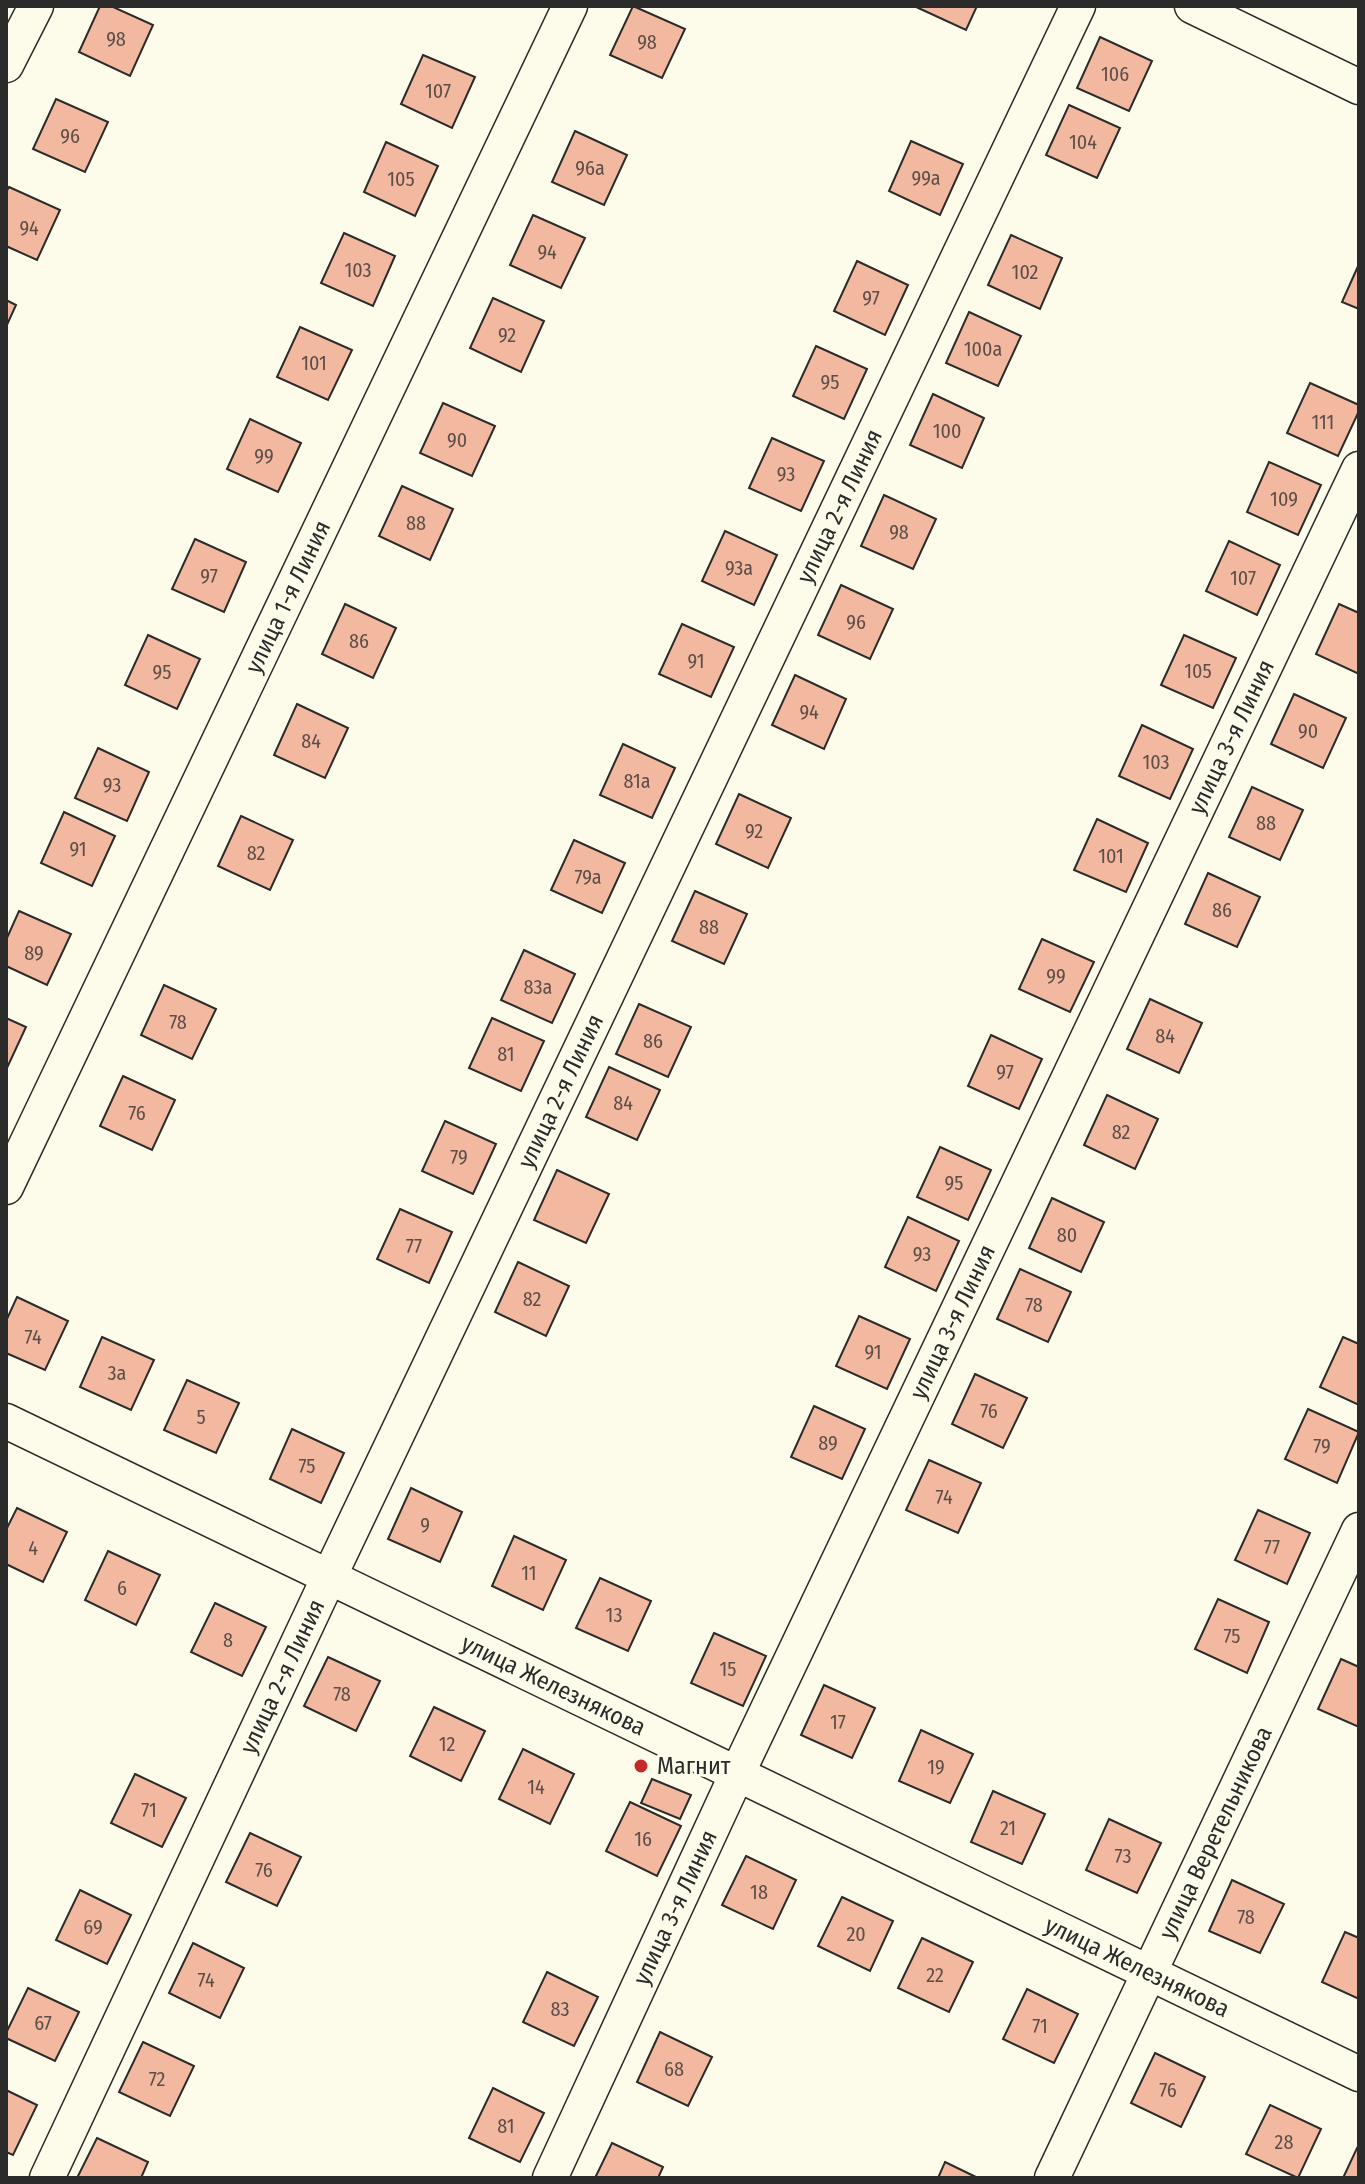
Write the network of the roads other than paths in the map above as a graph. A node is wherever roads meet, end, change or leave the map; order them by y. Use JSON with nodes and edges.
{"nodes":[{"id":1,"x":36,"y":6,"type":"edge"},
{"id":2,"x":570,"y":6,"type":"edge"},
{"id":3,"x":1078,"y":6,"type":"edge"},
{"id":4,"x":1192,"y":6,"type":"edge"},
{"id":5,"x":6,"y":65,"type":"edge"},
{"id":6,"x":1359,"y":87,"type":"edge"},
{"id":7,"x":1359,"y":469,"type":"edge"},
{"id":8,"x":6,"y":1187,"type":"edge"},
{"id":9,"x":6,"y":1421,"type":"edge"},
{"id":10,"x":1359,"y":1530,"type":"edge"},
{"id":11,"x":329,"y":1577,"type":"junction"},
{"id":12,"x":737,"y":1774,"type":"junction"},
{"id":13,"x":1150,"y":1972,"type":"junction"},
{"id":14,"x":1359,"y":2074,"type":"edge"},
{"id":15,"x":47,"y":2178,"type":"edge"},
{"id":16,"x":550,"y":2178,"type":"edge"},
{"id":17,"x":1052,"y":2178,"type":"edge"}],
"edges":[{"from":1,"to":5,"type":"street"},
{"from":2,"to":8,"type":"street","name":"улица 1-я Линия"},
{"from":3,"to":11,"type":"street","name":"улица 2-я Линия"},
{"from":4,"to":6,"type":"street"},
{"from":7,"to":12,"type":"street","name":"улица 3-я Линия"},
{"from":9,"to":11,"type":"street","name":"улица Железнякова"},
{"from":10,"to":13,"type":"street","name":"улица Веретельникова"},
{"from":11,"to":12,"type":"street","name":"улица Железнякова"},
{"from":11,"to":15,"type":"street","name":"улица 2-я Линия"},
{"from":12,"to":13,"type":"street","name":"улица Железнякова"},
{"from":12,"to":16,"type":"street","name":"улица 3-я Линия"},
{"from":13,"to":14,"type":"street","name":"улица Железнякова"},
{"from":13,"to":17,"type":"street","name":"улица Веретельникова"}]}
